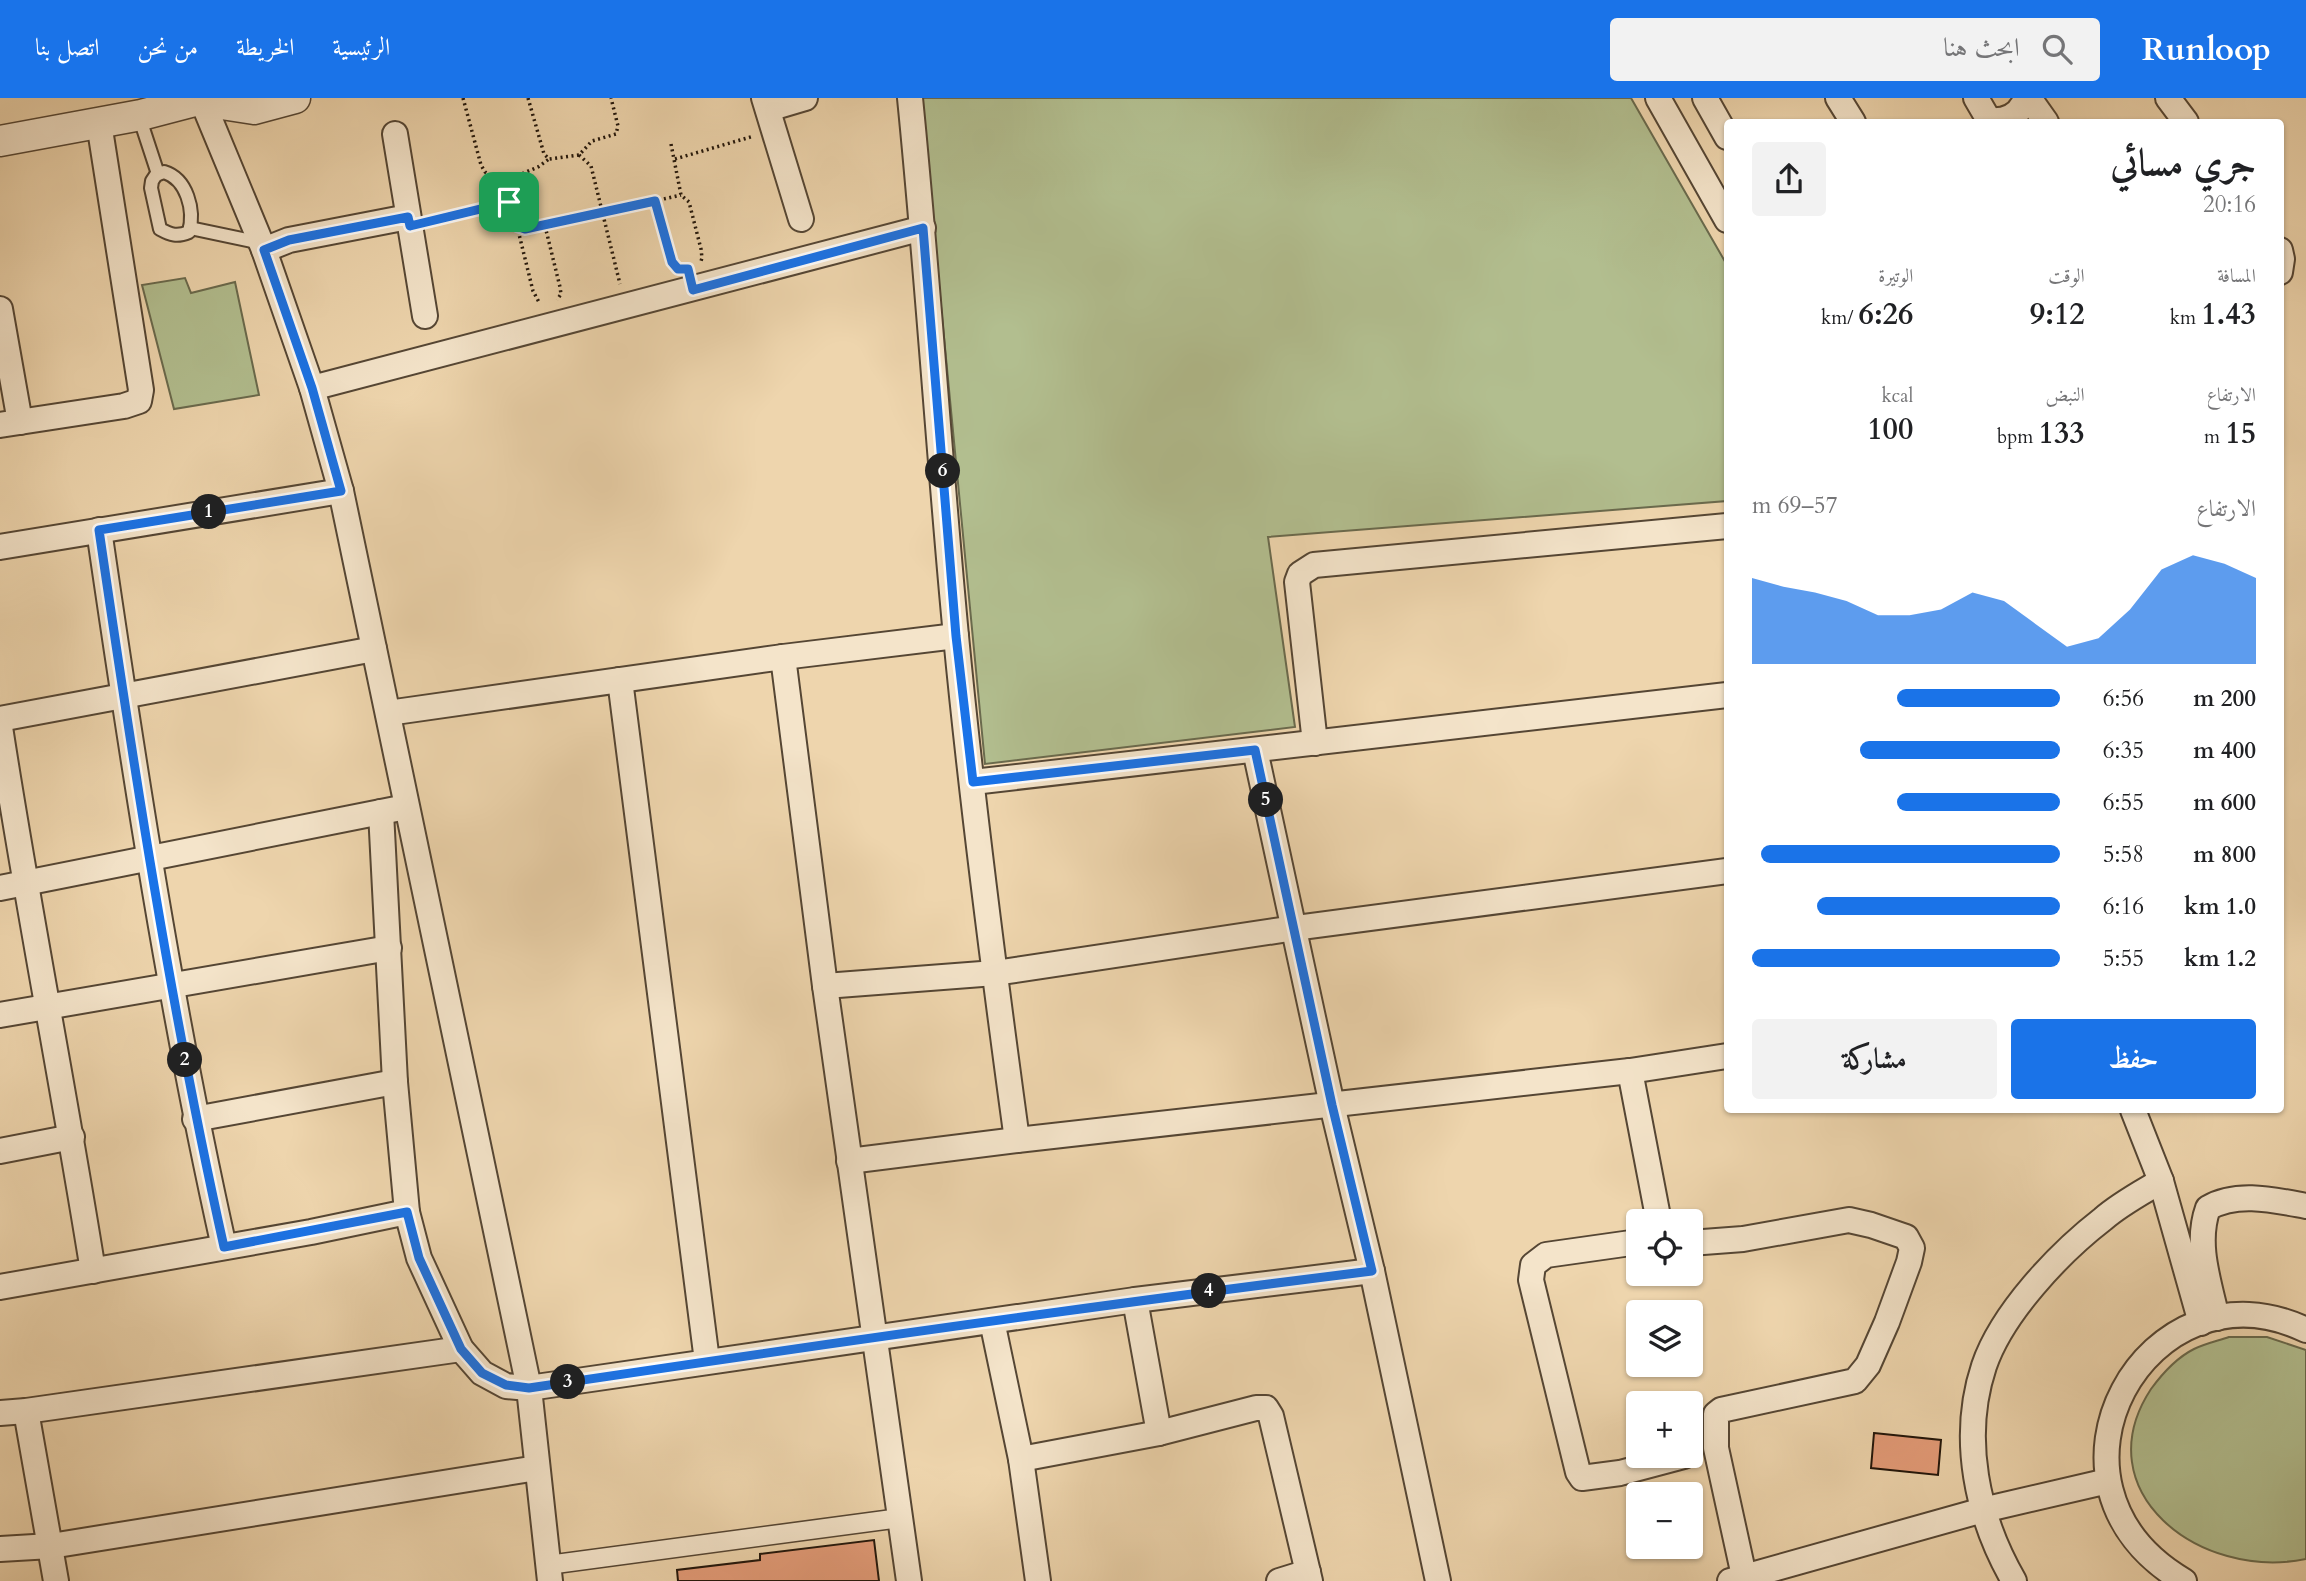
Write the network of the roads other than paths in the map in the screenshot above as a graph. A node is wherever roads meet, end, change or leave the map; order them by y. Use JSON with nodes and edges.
{"nodes":[{"id":1,"x":295,"y":98,"type":"edge"},
{"id":2,"x":806,"y":98,"type":"edge"},
{"id":3,"x":910,"y":98,"type":"edge"},
{"id":4,"x":1658,"y":98,"type":"edge"},
{"id":5,"x":1705,"y":98,"type":"edge"},
{"id":6,"x":1838,"y":98,"type":"edge"},
{"id":7,"x":1976,"y":98,"type":"edge"},
{"id":8,"x":2027,"y":98,"type":"edge"},
{"id":9,"x":2168,"y":98,"type":"edge"},
{"id":10,"x":203,"y":99,"type":"edge"},
{"id":11,"x":265,"y":102,"type":"edge"},
{"id":12,"x":769,"y":112,"type":"edge"},
{"id":13,"x":139,"y":116,"type":"junction"},
{"id":14,"x":1851,"y":119,"type":"edge"},
{"id":15,"x":1988,"y":119,"type":"edge"},
{"id":16,"x":2004,"y":119,"type":"edge"},
{"id":17,"x":2044,"y":119,"type":"edge"},
{"id":18,"x":2184,"y":119,"type":"edge"},
{"id":19,"x":99,"y":123,"type":"junction"},
{"id":20,"x":1724,"y":131,"type":"edge"},
{"id":21,"x":394,"y":134,"type":"dead end"},
{"id":22,"x":0,"y":141,"type":"edge"},
{"id":23,"x":158,"y":174,"type":"junction"},
{"id":24,"x":1724,"y":215,"type":"edge"},
{"id":25,"x":801,"y":219,"type":"dead end"},
{"id":26,"x":409,"y":222,"type":"junction"},
{"id":27,"x":190,"y":228,"type":"junction"},
{"id":28,"x":923,"y":228,"type":"junction"},
{"id":29,"x":263,"y":246,"type":"junction"},
{"id":30,"x":0,"y":309,"type":"edge"},
{"id":31,"x":425,"y":316,"type":"dead end"},
{"id":32,"x":312,"y":388,"type":"junction"},
{"id":33,"x":10,"y":424,"type":"edge"},
{"id":34,"x":341,"y":491,"type":"junction"},
{"id":35,"x":1724,"y":526,"type":"edge"},
{"id":36,"x":99,"y":530,"type":"junction"},
{"id":37,"x":0,"y":547,"type":"edge"},
{"id":38,"x":956,"y":636,"type":"junction"},
{"id":39,"x":374,"y":649,"type":"junction"},
{"id":40,"x":783,"y":657,"type":"junction"},
{"id":41,"x":620,"y":680,"type":"junction"},
{"id":42,"x":124,"y":695,"type":"junction"},
{"id":43,"x":1724,"y":695,"type":"edge"},
{"id":44,"x":388,"y":713,"type":"junction"},
{"id":45,"x":0,"y":719,"type":"edge"},
{"id":46,"x":0,"y":727,"type":"edge"},
{"id":47,"x":1315,"y":743,"type":"junction"},
{"id":48,"x":1255,"y":750,"type":"junction"},
{"id":49,"x":973,"y":782,"type":"junction"},
{"id":50,"x":407,"y":807,"type":"junction"},
{"id":51,"x":381,"y":812,"type":"junction"},
{"id":52,"x":151,"y":858,"type":"junction"},
{"id":53,"x":1724,"y":871,"type":"edge"},
{"id":54,"x":24,"y":884,"type":"junction"},
{"id":55,"x":0,"y":888,"type":"edge"},
{"id":56,"x":1295,"y":928,"type":"junction"},
{"id":57,"x":389,"y":948,"type":"junction"},
{"id":58,"x":995,"y":973,"type":"junction"},
{"id":59,"x":172,"y":985,"type":"junction"},
{"id":60,"x":825,"y":986,"type":"junction"},
{"id":61,"x":47,"y":1007,"type":"junction"},
{"id":62,"x":0,"y":1015,"type":"edge"},
{"id":63,"x":1724,"y":1056,"type":"edge"},
{"id":64,"x":1630,"y":1071,"type":"junction"},
{"id":65,"x":395,"y":1082,"type":"junction"},
{"id":66,"x":1332,"y":1105,"type":"junction"},
{"id":67,"x":2134,"y":1113,"type":"edge"},
{"id":68,"x":195,"y":1119,"type":"junction"},
{"id":69,"x":72,"y":1137,"type":"junction"},
{"id":70,"x":1017,"y":1140,"type":"junction"},
{"id":71,"x":0,"y":1151,"type":"edge"},
{"id":72,"x":849,"y":1161,"type":"junction"},
{"id":73,"x":2161,"y":1181,"type":"junction"},
{"id":74,"x":2306,"y":1206,"type":"edge"},
{"id":75,"x":1657,"y":1209,"type":"edge"},
{"id":76,"x":407,"y":1212,"type":"junction"},
{"id":77,"x":1703,"y":1243,"type":"edge"},
{"id":78,"x":1626,"y":1244,"type":"edge"},
{"id":79,"x":224,"y":1247,"type":"junction"},
{"id":80,"x":1372,"y":1271,"type":"junction"},
{"id":81,"x":93,"y":1272,"type":"junction"},
{"id":82,"x":0,"y":1287,"type":"edge"},
{"id":83,"x":1135,"y":1300,"type":"junction"},
{"id":84,"x":2209,"y":1320,"type":"junction"},
{"id":85,"x":992,"y":1321,"type":"junction"},
{"id":86,"x":2306,"y":1330,"type":"edge"},
{"id":87,"x":875,"y":1336,"type":"junction"},
{"id":88,"x":461,"y":1349,"type":"junction"},
{"id":89,"x":707,"y":1362,"type":"junction"},
{"id":90,"x":529,"y":1388,"type":"junction"},
{"id":91,"x":26,"y":1411,"type":"junction"},
{"id":92,"x":0,"y":1413,"type":"edge"},
{"id":93,"x":1159,"y":1433,"type":"junction"},
{"id":94,"x":1716,"y":1448,"type":"junction"},
{"id":95,"x":1703,"y":1451,"type":"edge"},
{"id":96,"x":1021,"y":1459,"type":"junction"},
{"id":97,"x":537,"y":1468,"type":"junction"},
{"id":98,"x":1639,"y":1468,"type":"edge"},
{"id":99,"x":2108,"y":1481,"type":"junction"},
{"id":100,"x":1983,"y":1510,"type":"junction"},
{"id":101,"x":900,"y":1518,"type":"junction"},
{"id":102,"x":51,"y":1546,"type":"junction"},
{"id":103,"x":0,"y":1549,"type":"edge"},
{"id":104,"x":549,"y":1573,"type":"edge"},
{"id":105,"x":2159,"y":1574,"type":"edge"},
{"id":106,"x":1309,"y":1577,"type":"edge"},
{"id":107,"x":1737,"y":1579,"type":"edge"},
{"id":108,"x":56,"y":1581,"type":"edge"},
{"id":109,"x":909,"y":1581,"type":"edge"},
{"id":110,"x":1038,"y":1581,"type":"edge"},
{"id":111,"x":1279,"y":1581,"type":"edge"},
{"id":112,"x":1438,"y":1581,"type":"edge"},
{"id":113,"x":2014,"y":1581,"type":"edge"},
{"id":114,"x":2184,"y":1581,"type":"edge"}],
"edges":[{"from":1,"to":11,"type":"street"},
{"from":2,"to":12,"type":"street"},
{"from":3,"to":28,"type":"street"},
{"from":4,"to":24,"type":"street"},
{"from":5,"to":20,"type":"street"},
{"from":6,"to":14,"type":"street"},
{"from":7,"to":15,"type":"street"},
{"from":8,"to":16,"type":"street"},
{"from":8,"to":17,"type":"street"},
{"from":9,"to":18,"type":"street"},
{"from":10,"to":11,"type":"street"},
{"from":10,"to":13,"type":"street"},
{"from":10,"to":29,"type":"street"},
{"from":12,"to":25,"type":"street"},
{"from":13,"to":19,"type":"street"},
{"from":13,"to":23,"type":"lane"},
{"from":19,"to":22,"type":"street"},
{"from":19,"to":33,"type":"street"},
{"from":21,"to":26,"type":"street"},
{"from":23,"to":27,"type":"lane"},
{"from":23,"to":27,"type":"lane"},
{"from":26,"to":29,"type":"street"},
{"from":26,"to":31,"type":"street"},
{"from":27,"to":29,"type":"lane"},
{"from":28,"to":32,"type":"street"},
{"from":28,"to":38,"type":"street"},
{"from":29,"to":32,"type":"street"},
{"from":30,"to":33,"type":"street"},
{"from":32,"to":34,"type":"street"},
{"from":34,"to":36,"type":"street"},
{"from":34,"to":39,"type":"street"},
{"from":35,"to":47,"type":"street"},
{"from":36,"to":37,"type":"street"},
{"from":36,"to":42,"type":"street"},
{"from":38,"to":40,"type":"street"},
{"from":38,"to":49,"type":"street"},
{"from":39,"to":42,"type":"street"},
{"from":39,"to":44,"type":"street"},
{"from":40,"to":41,"type":"street"},
{"from":40,"to":60,"type":"street"},
{"from":41,"to":44,"type":"street"},
{"from":41,"to":89,"type":"street"},
{"from":42,"to":45,"type":"street"},
{"from":42,"to":52,"type":"street"},
{"from":43,"to":47,"type":"street"},
{"from":44,"to":50,"type":"street"},
{"from":46,"to":54,"type":"street"},
{"from":47,"to":48,"type":"street"},
{"from":48,"to":49,"type":"street"},
{"from":48,"to":56,"type":"street"},
{"from":49,"to":58,"type":"street"},
{"from":50,"to":51,"type":"street"},
{"from":50,"to":90,"type":"street"},
{"from":51,"to":52,"type":"street"},
{"from":51,"to":57,"type":"street"},
{"from":52,"to":54,"type":"street"},
{"from":52,"to":59,"type":"street"},
{"from":53,"to":56,"type":"street"},
{"from":54,"to":55,"type":"street"},
{"from":54,"to":61,"type":"street"},
{"from":56,"to":58,"type":"street"},
{"from":56,"to":66,"type":"street"},
{"from":57,"to":59,"type":"street"},
{"from":57,"to":65,"type":"street"},
{"from":58,"to":60,"type":"street"},
{"from":58,"to":70,"type":"street"},
{"from":59,"to":61,"type":"street"},
{"from":59,"to":68,"type":"street"},
{"from":60,"to":72,"type":"street"},
{"from":61,"to":62,"type":"street"},
{"from":61,"to":69,"type":"street"},
{"from":63,"to":64,"type":"street"},
{"from":64,"to":66,"type":"street"},
{"from":64,"to":75,"type":"street"},
{"from":65,"to":68,"type":"street"},
{"from":65,"to":76,"type":"street"},
{"from":66,"to":70,"type":"street"},
{"from":66,"to":80,"type":"street"},
{"from":67,"to":73,"type":"street"},
{"from":68,"to":79,"type":"street"},
{"from":69,"to":71,"type":"street"},
{"from":69,"to":81,"type":"street"},
{"from":70,"to":72,"type":"street"},
{"from":72,"to":87,"type":"street"},
{"from":73,"to":84,"type":"street"},
{"from":73,"to":100,"type":"street"},
{"from":74,"to":84,"type":"street"},
{"from":76,"to":79,"type":"street"},
{"from":76,"to":88,"type":"street"},
{"from":77,"to":94,"type":"street"},
{"from":78,"to":98,"type":"street"},
{"from":79,"to":81,"type":"street"},
{"from":80,"to":83,"type":"street"},
{"from":80,"to":112,"type":"street"},
{"from":81,"to":82,"type":"street"},
{"from":83,"to":85,"type":"street"},
{"from":83,"to":93,"type":"street"},
{"from":84,"to":86,"type":"street"},
{"from":84,"to":99,"type":"street"},
{"from":85,"to":87,"type":"street"},
{"from":85,"to":96,"type":"street"},
{"from":87,"to":89,"type":"street"},
{"from":87,"to":101,"type":"street"},
{"from":88,"to":90,"type":"street"},
{"from":88,"to":91,"type":"street"},
{"from":89,"to":90,"type":"street"},
{"from":90,"to":97,"type":"street"},
{"from":91,"to":92,"type":"street"},
{"from":91,"to":102,"type":"street"},
{"from":93,"to":96,"type":"street"},
{"from":93,"to":106,"type":"street"},
{"from":94,"to":95,"type":"street"},
{"from":94,"to":107,"type":"street"},
{"from":96,"to":110,"type":"street"},
{"from":97,"to":102,"type":"street"},
{"from":97,"to":104,"type":"street"},
{"from":99,"to":100,"type":"street"},
{"from":99,"to":105,"type":"street"},
{"from":100,"to":107,"type":"street"},
{"from":100,"to":113,"type":"street"},
{"from":101,"to":104,"type":"street"},
{"from":101,"to":109,"type":"street"},
{"from":102,"to":103,"type":"street"},
{"from":102,"to":108,"type":"street"},
{"from":105,"to":114,"type":"street"},
{"from":106,"to":111,"type":"street"}]}
